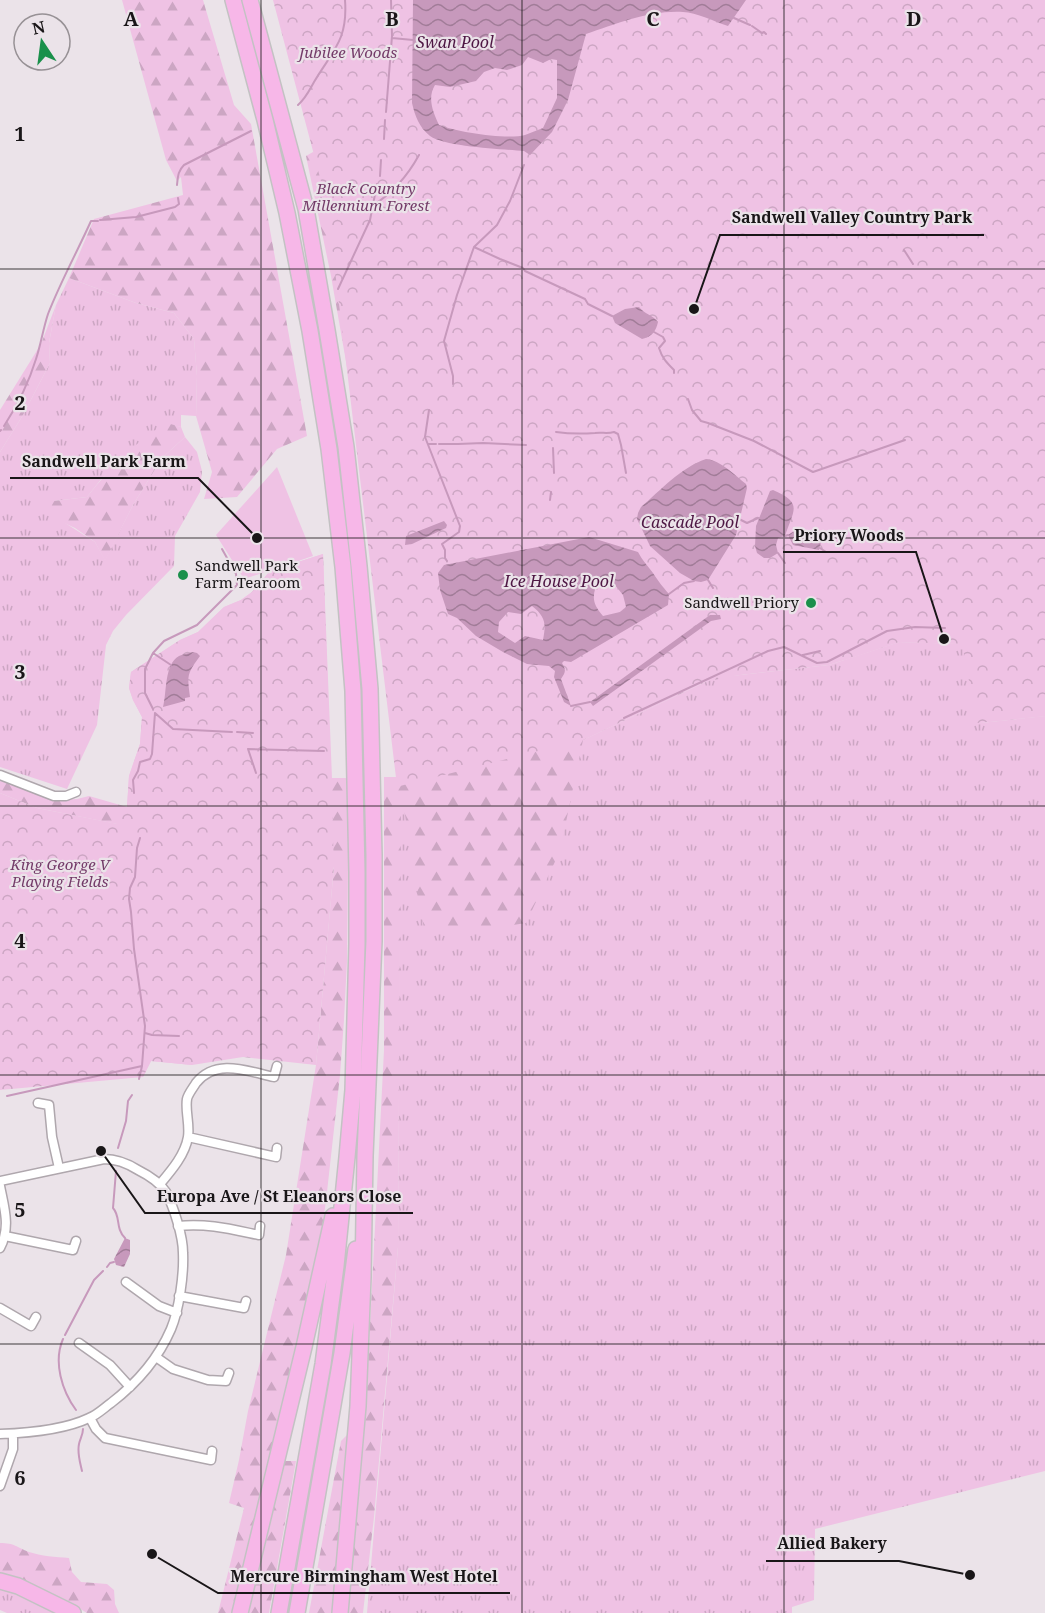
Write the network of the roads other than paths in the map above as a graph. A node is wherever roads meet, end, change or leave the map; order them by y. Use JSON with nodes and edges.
{"nodes":[{"id":1,"x":233,"y":0,"type":"edge"},
{"id":2,"x":250,"y":0,"type":"edge"},
{"id":3,"x":0,"y":775,"type":"edge"},
{"id":4,"x":76,"y":792,"type":"dead end"},
{"id":5,"x":277,"y":1066,"type":"dead end"},
{"id":6,"x":38,"y":1103,"type":"dead end"},
{"id":7,"x":188,"y":1137,"type":"junction"},
{"id":8,"x":277,"y":1148,"type":"dead end"},
{"id":9,"x":365,"y":1156,"type":"junction"},
{"id":10,"x":347,"y":1157,"type":"junction"},
{"id":11,"x":59,"y":1168,"type":"junction"},
{"id":12,"x":0,"y":1181,"type":"edge"},
{"id":13,"x":160,"y":1185,"type":"junction"},
{"id":14,"x":0,"y":1186,"type":"edge"},
{"id":15,"x":178,"y":1226,"type":"junction"},
{"id":16,"x":260,"y":1226,"type":"dead end"},
{"id":17,"x":5,"y":1236,"type":"junction"},
{"id":18,"x":76,"y":1241,"type":"dead end"},
{"id":19,"x":0,"y":1248,"type":"edge"},
{"id":20,"x":126,"y":1282,"type":"dead end"},
{"id":21,"x":179,"y":1296,"type":"junction"},
{"id":22,"x":246,"y":1300,"type":"dead end"},
{"id":23,"x":0,"y":1308,"type":"edge"},
{"id":24,"x":177,"y":1313,"type":"junction"},
{"id":25,"x":36,"y":1317,"type":"dead end"},
{"id":26,"x":79,"y":1343,"type":"dead end"},
{"id":27,"x":156,"y":1357,"type":"junction"},
{"id":28,"x":229,"y":1373,"type":"dead end"},
{"id":29,"x":130,"y":1388,"type":"junction"},
{"id":30,"x":90,"y":1418,"type":"junction"},
{"id":31,"x":0,"y":1434,"type":"edge"},
{"id":32,"x":13,"y":1434,"type":"junction"},
{"id":33,"x":212,"y":1451,"type":"dead end"},
{"id":34,"x":0,"y":1486,"type":"edge"},
{"id":35,"x":0,"y":1581,"type":"edge"},
{"id":36,"x":73,"y":1613,"type":"edge"},
{"id":37,"x":240,"y":1613,"type":"edge"},
{"id":38,"x":279,"y":1613,"type":"edge"},
{"id":39,"x":297,"y":1613,"type":"edge"},
{"id":40,"x":340,"y":1613,"type":"edge"}],
"edges":[{"from":1,"to":10,"type":"highway"},
{"from":2,"to":9,"type":"highway"},
{"from":3,"to":4,"type":"street"},
{"from":5,"to":7,"type":"street"},
{"from":6,"to":11,"type":"street"},
{"from":7,"to":8,"type":"street"},
{"from":7,"to":13,"type":"street"},
{"from":9,"to":39,"type":"highway"},
{"from":9,"to":40,"type":"highway"},
{"from":10,"to":37,"type":"highway"},
{"from":10,"to":38,"type":"highway"},
{"from":11,"to":12,"type":"street"},
{"from":11,"to":13,"type":"street"},
{"from":13,"to":15,"type":"street"},
{"from":14,"to":17,"type":"street"},
{"from":15,"to":16,"type":"street"},
{"from":15,"to":21,"type":"street"},
{"from":17,"to":18,"type":"street"},
{"from":17,"to":19,"type":"street"},
{"from":20,"to":24,"type":"street"},
{"from":21,"to":22,"type":"street"},
{"from":21,"to":24,"type":"street"},
{"from":23,"to":25,"type":"street"},
{"from":24,"to":27,"type":"street"},
{"from":26,"to":29,"type":"street"},
{"from":27,"to":28,"type":"street"},
{"from":27,"to":29,"type":"street"},
{"from":29,"to":30,"type":"street"},
{"from":30,"to":32,"type":"street"},
{"from":30,"to":33,"type":"street"},
{"from":31,"to":32,"type":"street"},
{"from":32,"to":34,"type":"street"},
{"from":35,"to":36,"type":"highway"}]}
